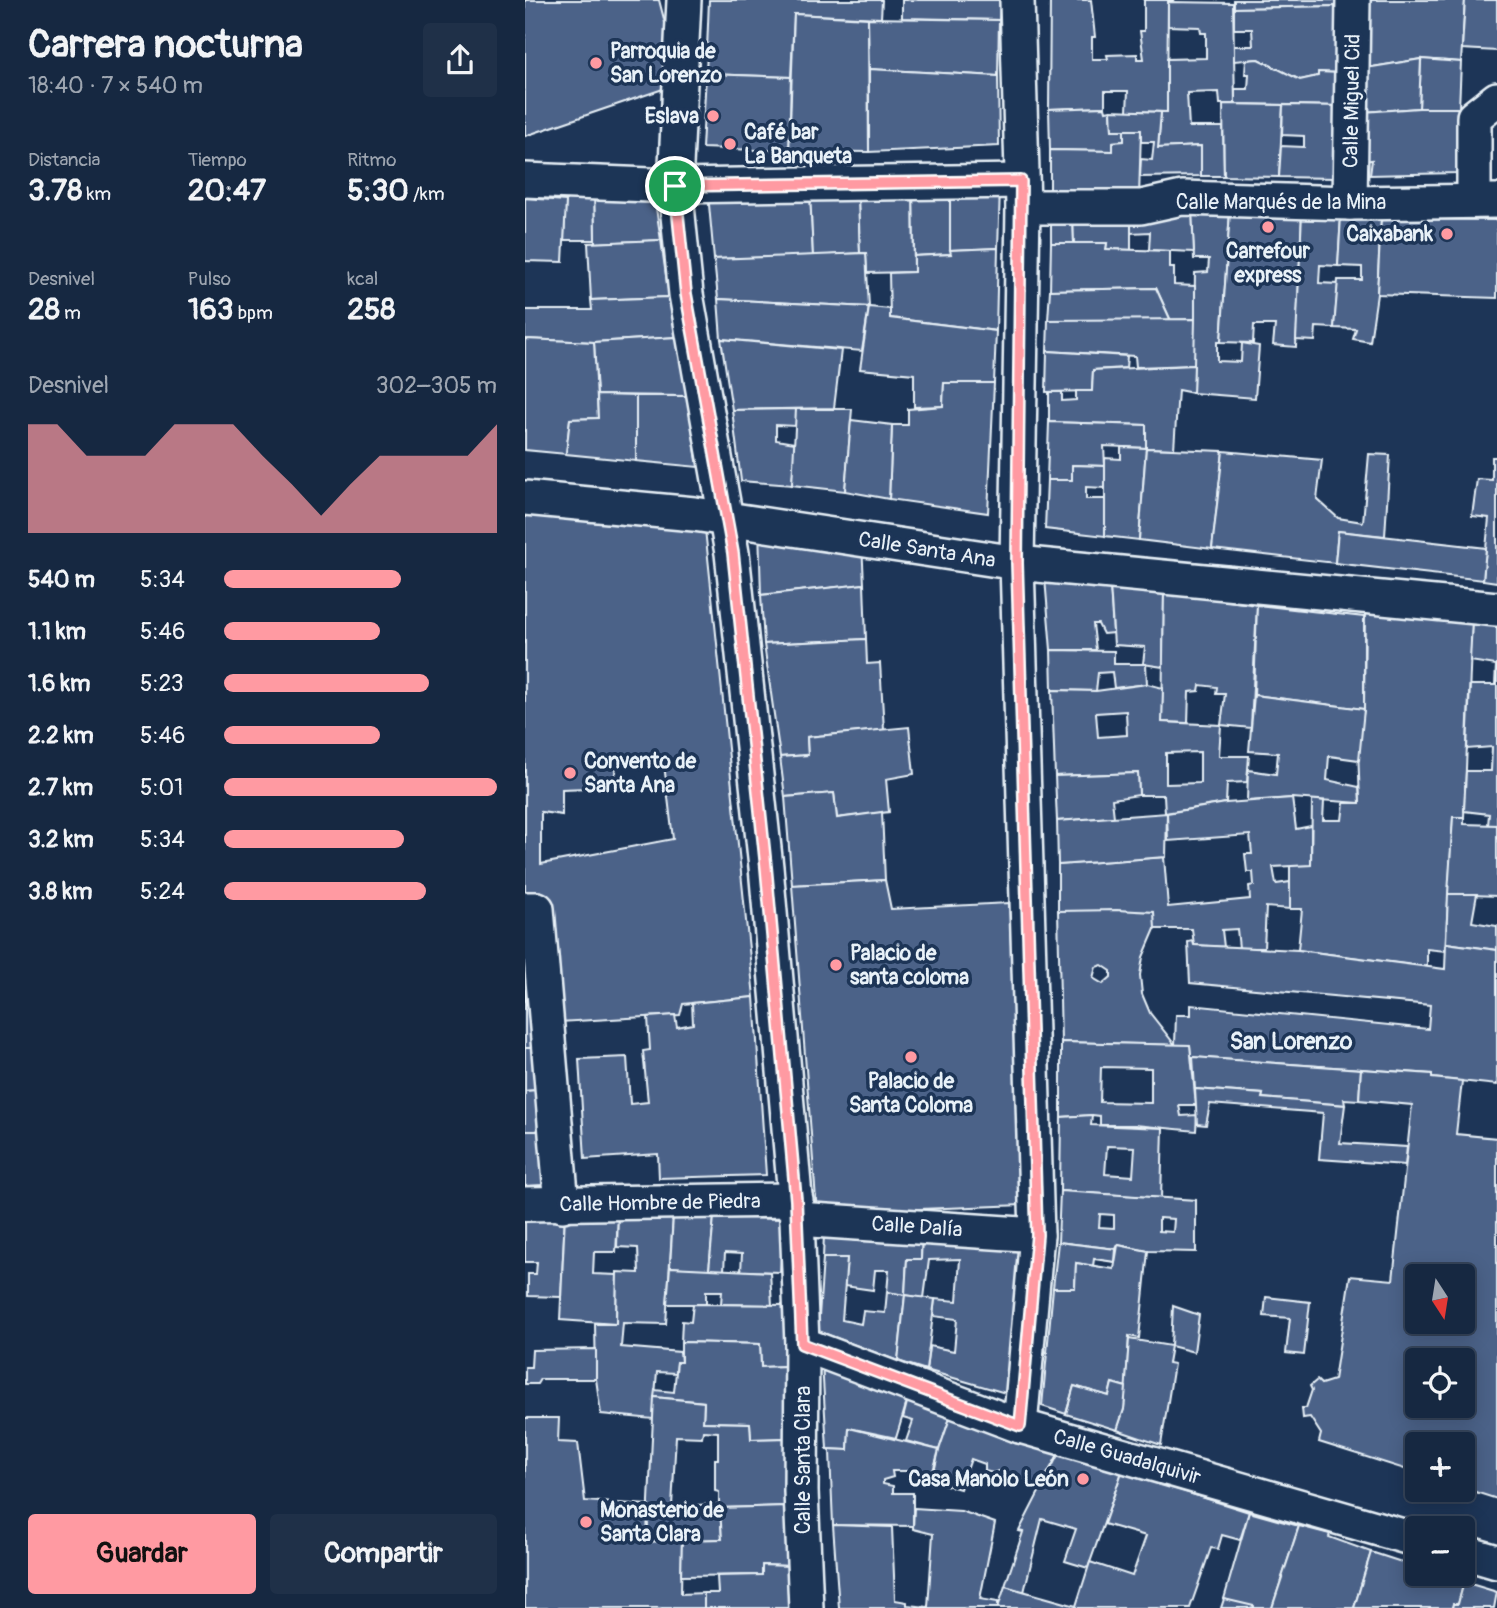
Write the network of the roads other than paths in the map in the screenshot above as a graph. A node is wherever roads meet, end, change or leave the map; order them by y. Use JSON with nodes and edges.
{"nodes":[{"id":1,"x":684,"y":0,"type":"edge"},
{"id":2,"x":1017,"y":0,"type":"edge"},
{"id":3,"x":1353,"y":0,"type":"edge"},
{"id":4,"x":1497,"y":99,"type":"edge"},
{"id":5,"x":525,"y":180,"type":"edge"},
{"id":6,"x":675,"y":186,"type":"junction"},
{"id":7,"x":1022,"y":194,"type":"junction"},
{"id":8,"x":1485,"y":201,"type":"edge"},
{"id":9,"x":1350,"y":203,"type":"junction"},
{"id":10,"x":525,"y":498,"type":"edge"},
{"id":11,"x":725,"y":519,"type":"junction"},
{"id":12,"x":1017,"y":563,"type":"junction"},
{"id":13,"x":1497,"y":609,"type":"edge"},
{"id":14,"x":525,"y":909,"type":"edge"},
{"id":15,"x":525,"y":1204,"type":"edge"},
{"id":16,"x":562,"y":1205,"type":"junction"},
{"id":17,"x":796,"y":1210,"type":"junction"},
{"id":18,"x":1037,"y":1235,"type":"junction"},
{"id":19,"x":802,"y":1344,"type":"junction"},
{"id":20,"x":1020,"y":1426,"type":"junction"},
{"id":21,"x":1405,"y":1536,"type":"edge"},
{"id":22,"x":1475,"y":1556,"type":"edge"},
{"id":23,"x":1497,"y":1562,"type":"edge"},
{"id":24,"x":806,"y":1608,"type":"edge"}],
"edges":[{"from":1,"to":6,"type":"street","name":"Calle Santa Clara"},
{"from":2,"to":7,"type":"street"},
{"from":3,"to":9,"type":"street","name":"Calle Miguel Cid"},
{"from":4,"to":8,"type":"street"},
{"from":5,"to":6,"type":"street","name":"Calle Marqués de la Mina"},
{"from":6,"to":7,"type":"street","name":"Calle Marqués de la Mina"},
{"from":6,"to":11,"type":"street","name":"Calle Santa Clara"},
{"from":7,"to":9,"type":"street","name":"Calle Marqués de la Mina"},
{"from":7,"to":12,"type":"street"},
{"from":8,"to":9,"type":"street","name":"Calle Marqués de la Mina"},
{"from":10,"to":11,"type":"street","name":"Calle Santa Ana"},
{"from":11,"to":12,"type":"street","name":"Calle Santa Ana"},
{"from":11,"to":17,"type":"street","name":"Calle Santa Clara"},
{"from":12,"to":13,"type":"street","name":"Calle Santa Ana"},
{"from":12,"to":18,"type":"street"},
{"from":14,"to":16,"type":"street"},
{"from":15,"to":16,"type":"street","name":"Calle Hombre de Piedra"},
{"from":16,"to":17,"type":"street","name":"Calle Hombre de Piedra"},
{"from":17,"to":18,"type":"street","name":"Calle Dalía"},
{"from":17,"to":19,"type":"street","name":"Calle Santa Clara"},
{"from":18,"to":20,"type":"street"},
{"from":19,"to":20,"type":"street","name":"Calle Guadalquivir"},
{"from":19,"to":24,"type":"street","name":"Calle Santa Clara"},
{"from":20,"to":21,"type":"street","name":"Calle Guadalquivir"},
{"from":22,"to":23,"type":"street"}]}
